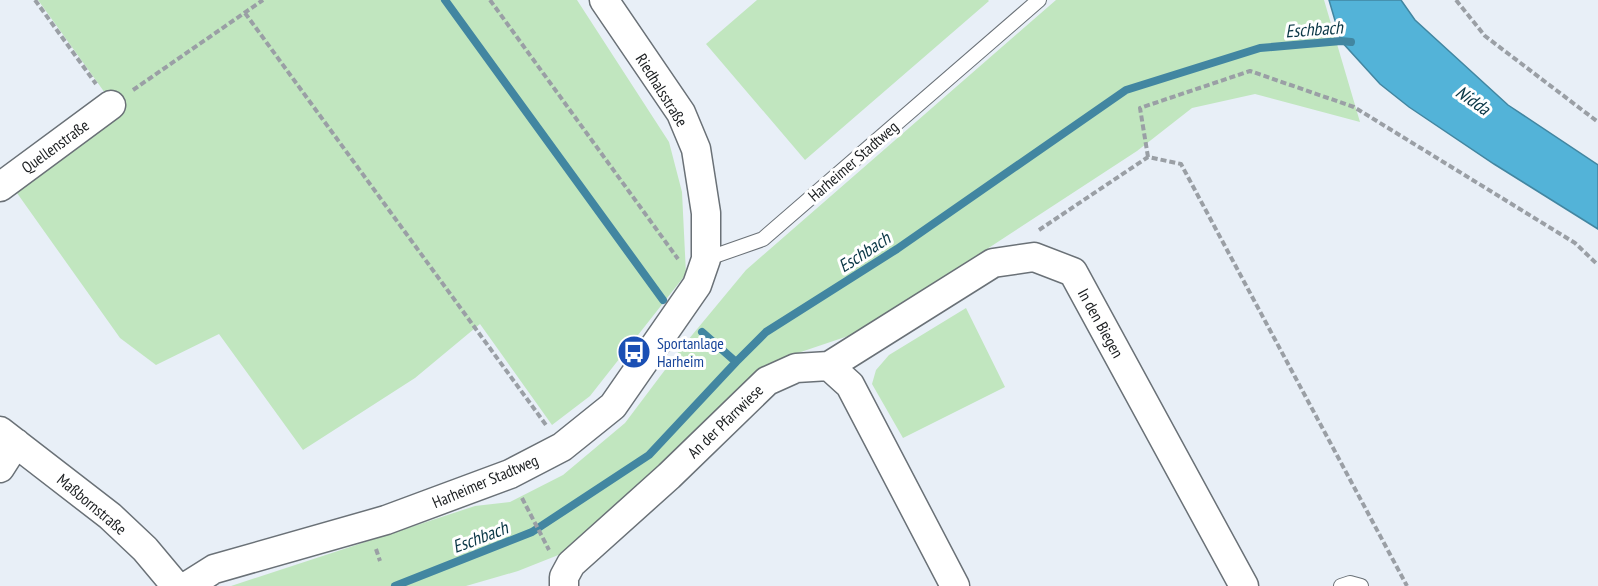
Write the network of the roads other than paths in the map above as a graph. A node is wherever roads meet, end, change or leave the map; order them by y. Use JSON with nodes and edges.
{"nodes":[{"id":1,"x":604,"y":0,"type":"edge"},
{"id":2,"x":1040,"y":0,"type":"edge"},
{"id":3,"x":111,"y":105,"type":"road end"},
{"id":4,"x":0,"y":187,"type":"edge"},
{"id":5,"x":701,"y":272,"type":"junction"},
{"id":6,"x":829,"y":366,"type":"junction"},
{"id":7,"x":8,"y":437,"type":"edge"},
{"id":8,"x":0,"y":468,"type":"edge"},
{"id":9,"x":176,"y":586,"type":"edge"},
{"id":10,"x":187,"y":586,"type":"edge"},
{"id":11,"x":564,"y":586,"type":"edge"},
{"id":12,"x":955,"y":586,"type":"edge"},
{"id":13,"x":1244,"y":586,"type":"edge"},
{"id":14,"x":1341,"y":586,"type":"edge"},
{"id":15,"x":1361,"y":586,"type":"edge"}],
"edges":[{"from":1,"to":5,"type":"street","name":"Riedhalsstraße"},
{"from":2,"to":5,"type":"lane","name":"Harheimer Stadtweg"},
{"from":3,"to":4,"type":"street","name":"Quellenstraße"},
{"from":5,"to":10,"type":"street","name":"Harheimer Stadtweg"},
{"from":6,"to":11,"type":"street","name":"An der Pfarrwiese"},
{"from":6,"to":12,"type":"street"},
{"from":6,"to":13,"type":"street","name":"In den Biegen"},
{"from":7,"to":8,"type":"street"},
{"from":7,"to":9,"type":"street","name":"Maßbornstraße"},
{"from":14,"to":15,"type":"lane"}]}
